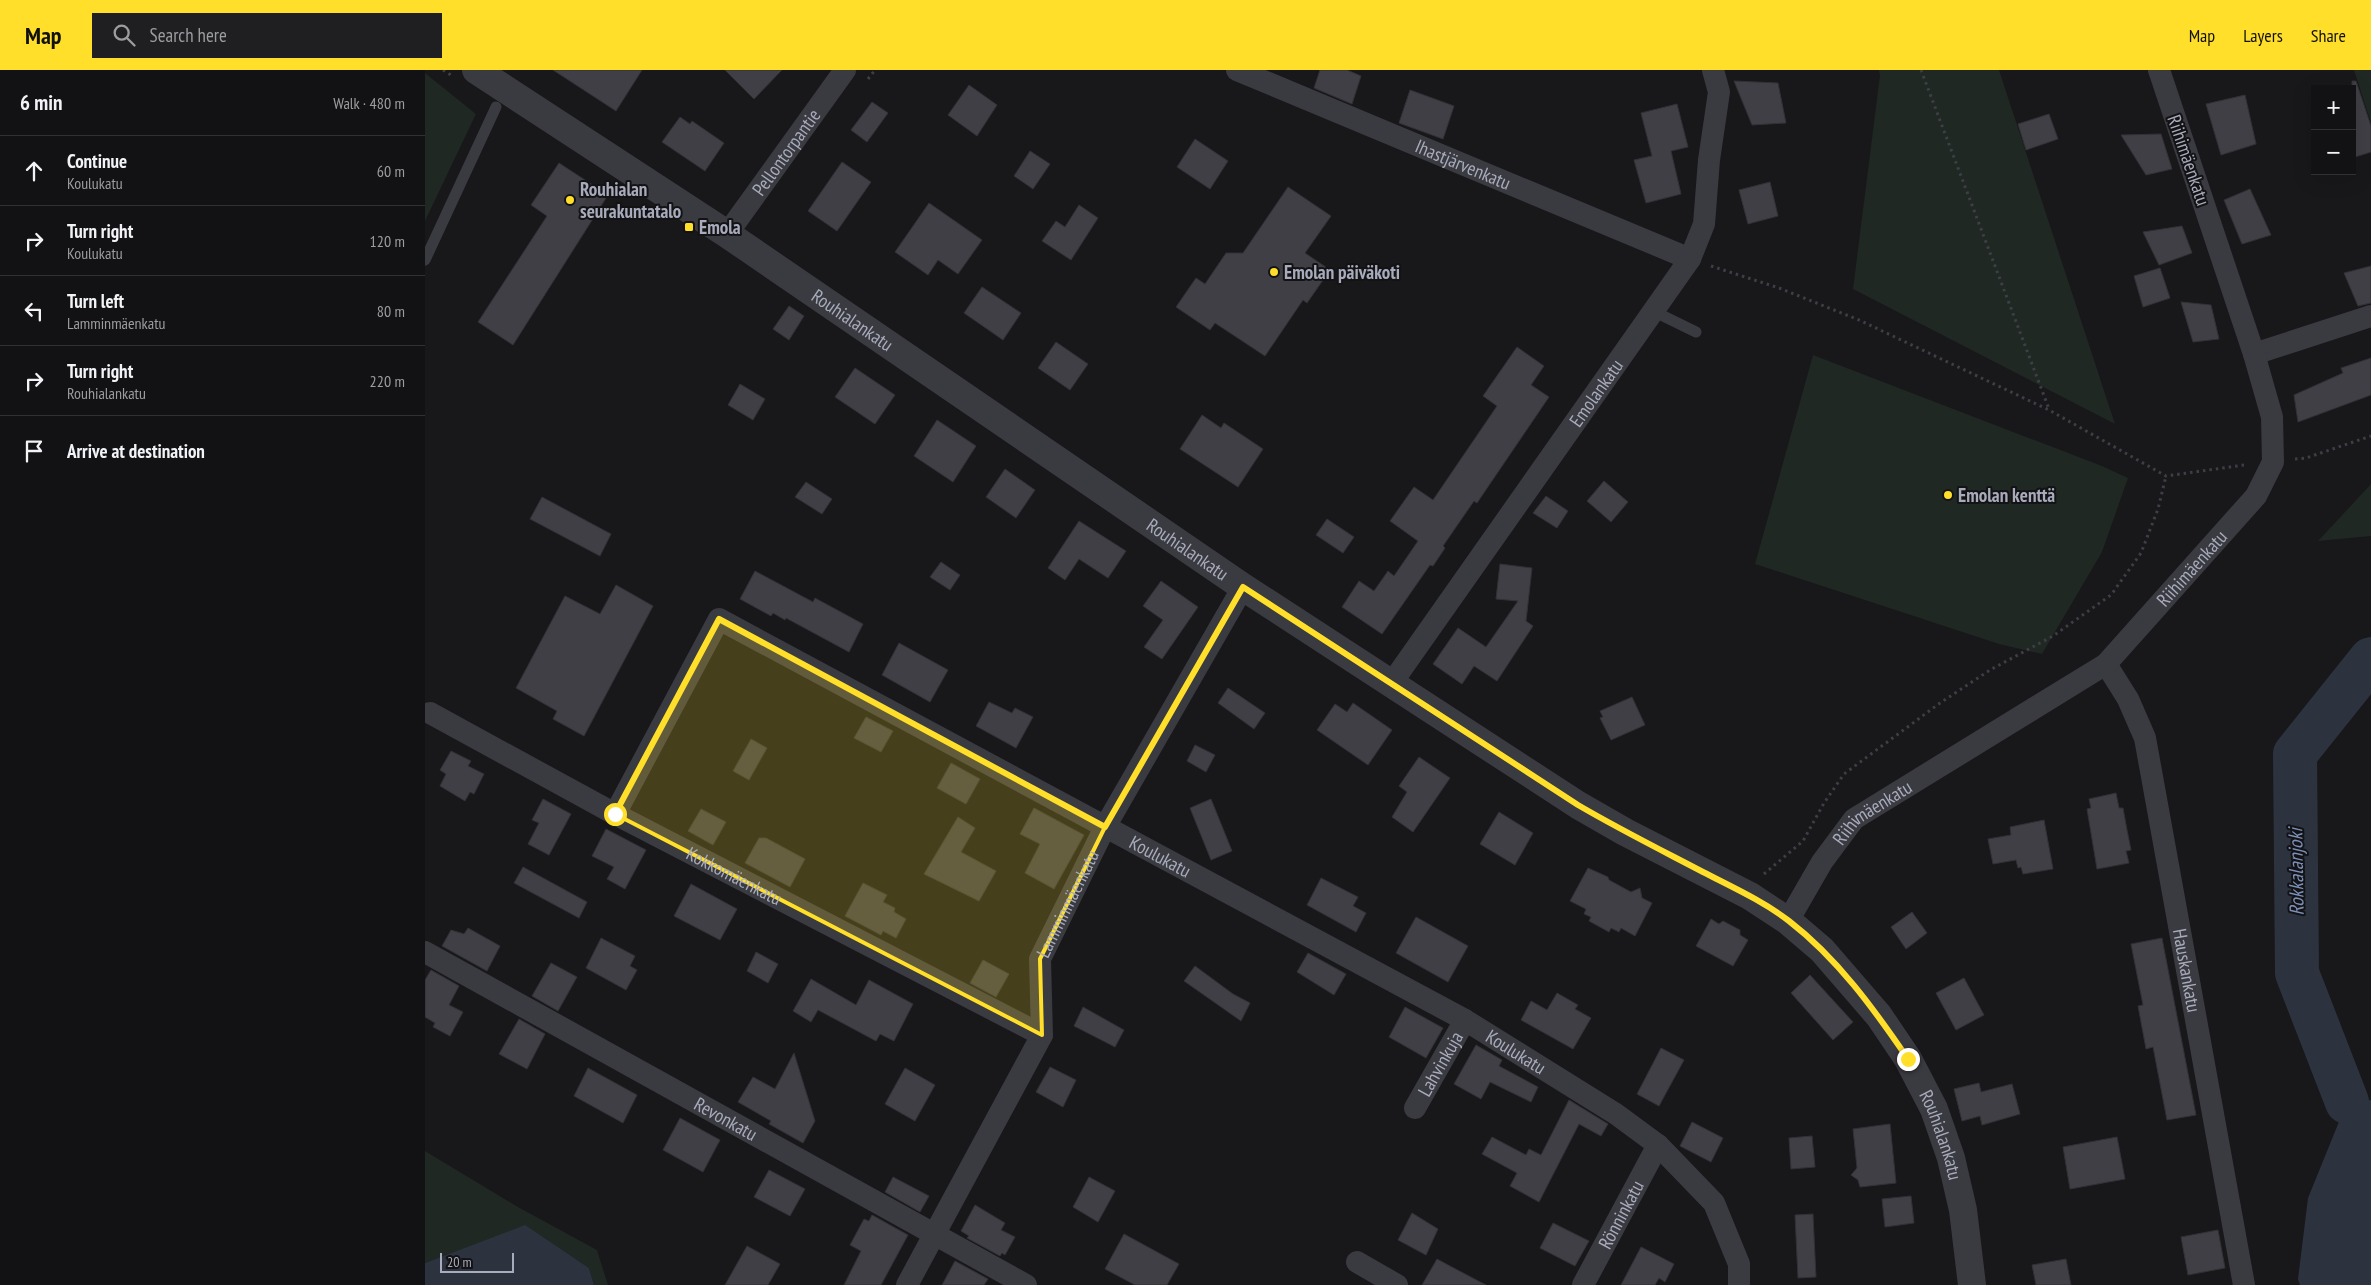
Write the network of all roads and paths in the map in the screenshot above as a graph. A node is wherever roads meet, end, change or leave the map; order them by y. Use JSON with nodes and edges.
{"nodes":[{"id":1,"x":476,"y":70,"type":"edge"},
{"id":2,"x":845,"y":70,"type":"edge"},
{"id":3,"x":1237,"y":70,"type":"edge"},
{"id":4,"x":1713,"y":70,"type":"edge"},
{"id":5,"x":1921,"y":70,"type":"edge"},
{"id":6,"x":2159,"y":70,"type":"edge"},
{"id":7,"x":496,"y":107,"type":"dead end"},
{"id":8,"x":727,"y":234,"type":"junction"},
{"id":9,"x":1690,"y":259,"type":"junction"},
{"id":10,"x":425,"y":260,"type":"edge"},
{"id":11,"x":1653,"y":311,"type":"junction"},
{"id":12,"x":2371,"y":316,"type":"edge"},
{"id":13,"x":1697,"y":332,"type":"dead end"},
{"id":14,"x":2254,"y":354,"type":"junction"},
{"id":15,"x":2049,"y":410,"type":"junction"},
{"id":16,"x":2371,"y":436,"type":"edge"},
{"id":17,"x":2273,"y":462,"type":"junction"},
{"id":18,"x":2166,"y":476,"type":"junction"},
{"id":19,"x":1243,"y":587,"type":"junction"},
{"id":20,"x":2106,"y":664,"type":"junction"},
{"id":21,"x":1391,"y":684,"type":"junction"},
{"id":22,"x":430,"y":713,"type":"dead end"},
{"id":23,"x":615,"y":814,"type":"junction"},
{"id":24,"x":1105,"y":827,"type":"junction"},
{"id":25,"x":1750,"y":896,"type":"junction"},
{"id":26,"x":1788,"y":920,"type":"junction"},
{"id":27,"x":425,"y":952,"type":"edge"},
{"id":28,"x":1465,"y":1020,"type":"junction"},
{"id":29,"x":1042,"y":1035,"type":"junction"},
{"id":30,"x":1415,"y":1108,"type":"dead end"},
{"id":31,"x":1658,"y":1145,"type":"junction"},
{"id":32,"x":935,"y":1234,"type":"junction"},
{"id":33,"x":1357,"y":1262,"type":"dead end"},
{"id":34,"x":1739,"y":1274,"type":"edge"},
{"id":35,"x":907,"y":1285,"type":"edge"},
{"id":36,"x":1026,"y":1285,"type":"edge"},
{"id":37,"x":1397,"y":1285,"type":"edge"},
{"id":38,"x":1583,"y":1285,"type":"edge"},
{"id":39,"x":1972,"y":1285,"type":"edge"},
{"id":40,"x":2244,"y":1285,"type":"edge"}],
"edges":[{"from":1,"to":8,"type":"street","name":"Rouhialankatu"},
{"from":2,"to":8,"type":"street","name":"Pellontorpantie"},
{"from":3,"to":9,"type":"street","name":"Ihastjärvenkatu"},
{"from":4,"to":9,"type":"street","name":"Emolankatu"},
{"from":5,"to":15,"type":"path"},
{"from":6,"to":14,"type":"street","name":"Riihimäenkatu"},
{"from":7,"to":10,"type":"lane"},
{"from":8,"to":19,"type":"street","name":"Rouhialankatu"},
{"from":9,"to":11,"type":"street","name":"Emolankatu"},
{"from":9,"to":15,"type":"path"},
{"from":11,"to":13,"type":"lane"},
{"from":11,"to":21,"type":"street","name":"Emolankatu"},
{"from":12,"to":14,"type":"street"},
{"from":14,"to":17,"type":"street","name":"Riihimäenkatu"},
{"from":15,"to":18,"type":"path"},
{"from":16,"to":17,"type":"path"},
{"from":17,"to":18,"type":"path"},
{"from":17,"to":20,"type":"street","name":"Riihimäenkatu"},
{"from":18,"to":25,"type":"path"},
{"from":19,"to":21,"type":"street","name":"Rouhialankatu"},
{"from":19,"to":24,"type":"street","name":"Lamminmäenkatu"},
{"from":20,"to":26,"type":"street","name":"Riihimäenkatu"},
{"from":20,"to":40,"type":"street","name":"Hauskankatu"},
{"from":21,"to":25,"type":"street","name":"Rouhialankatu"},
{"from":22,"to":23,"type":"street","name":"Kokkomäenkatu"},
{"from":23,"to":24,"type":"street","name":"Koulukatu"},
{"from":23,"to":29,"type":"street","name":"Kokkomäenkatu"},
{"from":24,"to":28,"type":"street","name":"Koulukatu"},
{"from":24,"to":29,"type":"street","name":"Lamminmäenkatu"},
{"from":25,"to":26,"type":"street","name":"Rouhialankatu"},
{"from":26,"to":39,"type":"street","name":"Rouhialankatu"},
{"from":27,"to":32,"type":"street","name":"Revonkatu"},
{"from":28,"to":30,"type":"street","name":"Lahvinkuja"},
{"from":28,"to":31,"type":"street","name":"Koulukatu"},
{"from":29,"to":32,"type":"street","name":"Lamminmäenkatu"},
{"from":31,"to":34,"type":"street","name":"Koulukatu"},
{"from":31,"to":38,"type":"street","name":"Rönninkatu"},
{"from":32,"to":35,"type":"street","name":"Lamminmäenkatu"},
{"from":32,"to":36,"type":"street","name":"Revonkatu"},
{"from":33,"to":37,"type":"street"}]}
